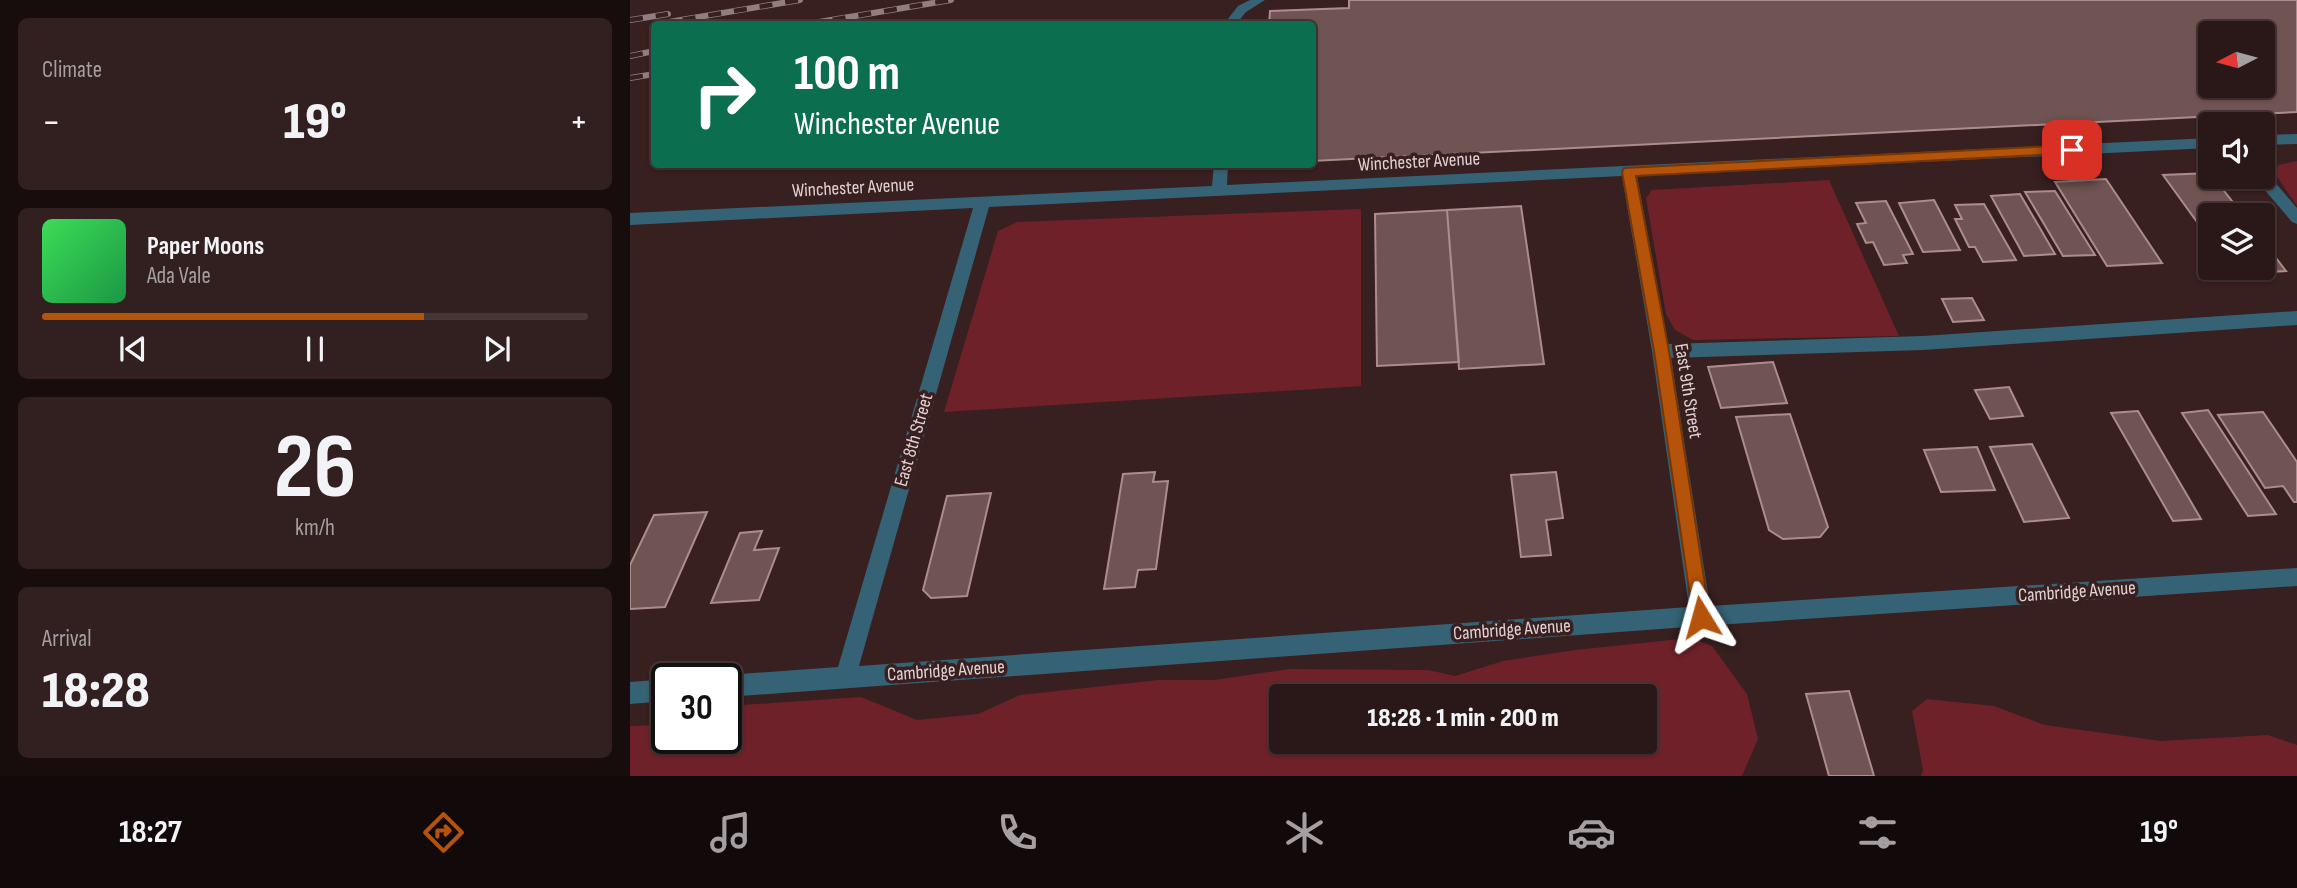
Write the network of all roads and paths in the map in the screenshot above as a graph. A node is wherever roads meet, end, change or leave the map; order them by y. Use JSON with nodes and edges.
{"nodes":[{"id":1,"x":1259,"y":0,"type":"edge"},
{"id":2,"x":1232,"y":21,"type":"edge"},
{"id":3,"x":2297,"y":139,"type":"edge"},
{"id":4,"x":2275,"y":140,"type":"edge"},
{"id":5,"x":2198,"y":144,"type":"edge"},
{"id":6,"x":1221,"y":168,"type":"edge"},
{"id":7,"x":1629,"y":172,"type":"junction"},
{"id":8,"x":2272,"y":189,"type":"edge"},
{"id":9,"x":1219,"y":191,"type":"junction"},
{"id":10,"x":983,"y":201,"type":"junction"},
{"id":11,"x":2297,"y":218,"type":"edge"},
{"id":12,"x":630,"y":219,"type":"edge"},
{"id":13,"x":2297,"y":318,"type":"edge"},
{"id":14,"x":1661,"y":351,"type":"junction"},
{"id":15,"x":2297,"y":577,"type":"edge"},
{"id":16,"x":1701,"y":617,"type":"junction"},
{"id":17,"x":845,"y":679,"type":"junction"},
{"id":18,"x":742,"y":686,"type":"edge"},
{"id":19,"x":651,"y":691,"type":"edge"},
{"id":20,"x":630,"y":693,"type":"edge"}],
"edges":[{"from":1,"to":2,"type":"street"},
{"from":3,"to":4,"type":"street"},
{"from":5,"to":7,"type":"street","name":"Winchester Avenue"},
{"from":6,"to":9,"type":"street"},
{"from":7,"to":9,"type":"street","name":"Winchester Avenue"},
{"from":7,"to":14,"type":"street","name":"East 9th Street"},
{"from":8,"to":11,"type":"street"},
{"from":9,"to":10,"type":"street","name":"Winchester Avenue"},
{"from":10,"to":12,"type":"street","name":"Winchester Avenue"},
{"from":10,"to":17,"type":"street","name":"East 8th Street"},
{"from":13,"to":14,"type":"street"},
{"from":14,"to":16,"type":"street","name":"East 9th Street"},
{"from":15,"to":16,"type":"street","name":"Cambridge Avenue"},
{"from":16,"to":17,"type":"street","name":"Cambridge Avenue"},
{"from":17,"to":18,"type":"street","name":"Cambridge Avenue"},
{"from":19,"to":20,"type":"street"}]}
